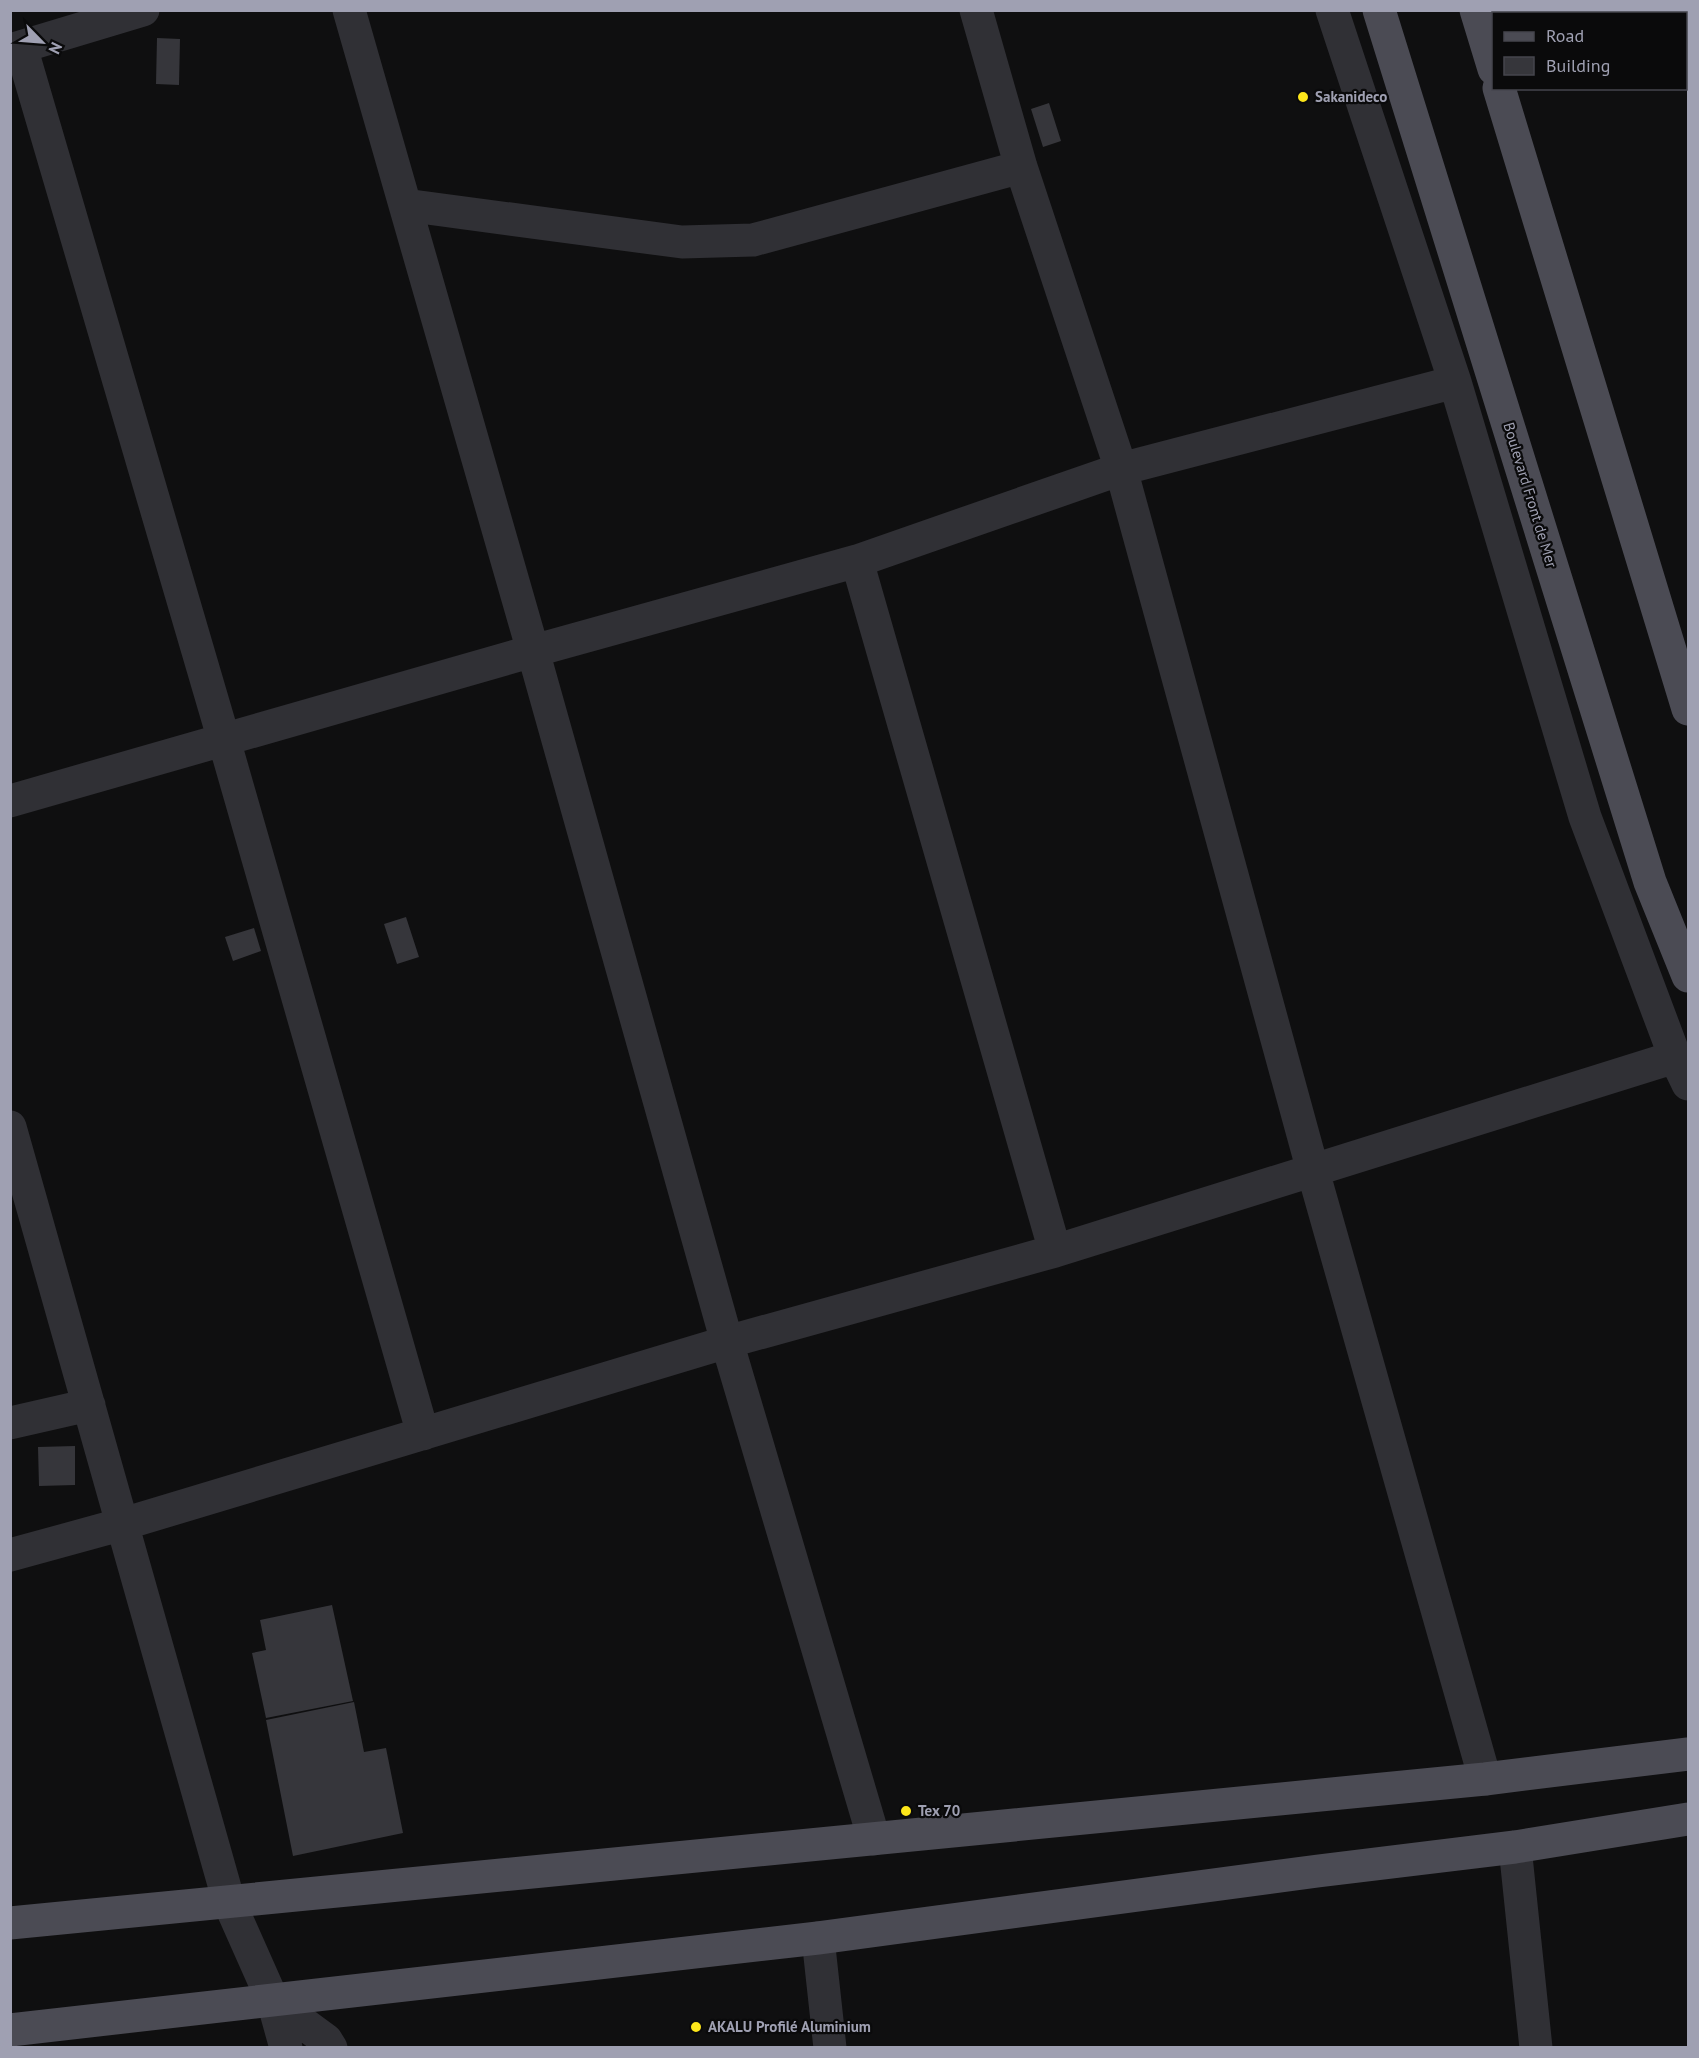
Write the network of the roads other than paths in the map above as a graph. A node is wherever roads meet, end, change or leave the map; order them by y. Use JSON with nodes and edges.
{"nodes":[{"id":1,"x":142,"y":10,"type":"edge"},
{"id":2,"x":350,"y":10,"type":"edge"},
{"id":3,"x":976,"y":10,"type":"edge"},
{"id":4,"x":1332,"y":10,"type":"edge"},
{"id":5,"x":1379,"y":10,"type":"edge"},
{"id":6,"x":1476,"y":10,"type":"edge"},
{"id":7,"x":16,"y":49,"type":"edge"},
{"id":8,"x":1492,"y":62,"type":"edge"},
{"id":9,"x":1500,"y":90,"type":"edge"},
{"id":10,"x":1021,"y":167,"type":"junction"},
{"id":11,"x":405,"y":205,"type":"junction"},
{"id":12,"x":1455,"y":382,"type":"junction"},
{"id":13,"x":1121,"y":469,"type":"junction"},
{"id":14,"x":857,"y":561,"type":"junction"},
{"id":15,"x":532,"y":651,"type":"junction"},
{"id":16,"x":1689,"y":709,"type":"edge"},
{"id":17,"x":224,"y":740,"type":"junction"},
{"id":18,"x":10,"y":801,"type":"edge"},
{"id":19,"x":1689,"y":976,"type":"edge"},
{"id":20,"x":1682,"y":1071,"type":"edge"},
{"id":21,"x":10,"y":1126,"type":"edge"},
{"id":22,"x":1313,"y":1171,"type":"junction"},
{"id":23,"x":1055,"y":1251,"type":"junction"},
{"id":24,"x":727,"y":1342,"type":"junction"},
{"id":25,"x":89,"y":1405,"type":"junction"},
{"id":26,"x":10,"y":1423,"type":"edge"},
{"id":27,"x":423,"y":1434,"type":"junction"},
{"id":28,"x":123,"y":1524,"type":"junction"},
{"id":29,"x":10,"y":1555,"type":"edge"},
{"id":30,"x":1689,"y":1754,"type":"edge"},
{"id":31,"x":1485,"y":1779,"type":"junction"},
{"id":32,"x":1689,"y":1819,"type":"edge"},
{"id":33,"x":874,"y":1839,"type":"junction"},
{"id":34,"x":1515,"y":1847,"type":"junction"},
{"id":35,"x":229,"y":1902,"type":"junction"},
{"id":36,"x":10,"y":1923,"type":"edge"},
{"id":37,"x":818,"y":1938,"type":"junction"},
{"id":38,"x":273,"y":2001,"type":"junction"},
{"id":39,"x":10,"y":2030,"type":"edge"},
{"id":40,"x":286,"y":2048,"type":"edge"},
{"id":41,"x":331,"y":2048,"type":"edge"},
{"id":42,"x":830,"y":2048,"type":"edge"},
{"id":43,"x":1536,"y":2048,"type":"edge"}],
"edges":[{"from":1,"to":7,"type":"street"},
{"from":2,"to":11,"type":"street"},
{"from":3,"to":10,"type":"street"},
{"from":4,"to":12,"type":"street"},
{"from":5,"to":19,"type":"main road","name":"Boulevard Front de Mer"},
{"from":6,"to":8,"type":"main road"},
{"from":7,"to":17,"type":"street"},
{"from":9,"to":16,"type":"main road"},
{"from":10,"to":11,"type":"street"},
{"from":10,"to":13,"type":"street"},
{"from":11,"to":15,"type":"street"},
{"from":12,"to":13,"type":"street"},
{"from":12,"to":20,"type":"street"},
{"from":13,"to":14,"type":"street"},
{"from":13,"to":22,"type":"street"},
{"from":14,"to":15,"type":"street"},
{"from":14,"to":23,"type":"street"},
{"from":15,"to":17,"type":"street"},
{"from":15,"to":24,"type":"street"},
{"from":17,"to":18,"type":"street"},
{"from":17,"to":27,"type":"street"},
{"from":20,"to":22,"type":"street"},
{"from":21,"to":25,"type":"street"},
{"from":22,"to":23,"type":"street"},
{"from":22,"to":31,"type":"street"},
{"from":23,"to":24,"type":"street"},
{"from":24,"to":27,"type":"street"},
{"from":24,"to":33,"type":"street"},
{"from":25,"to":26,"type":"street"},
{"from":25,"to":28,"type":"street"},
{"from":27,"to":28,"type":"street"},
{"from":28,"to":29,"type":"street"},
{"from":28,"to":35,"type":"street"},
{"from":30,"to":31,"type":"main road"},
{"from":31,"to":33,"type":"main road"},
{"from":32,"to":34,"type":"main road"},
{"from":33,"to":35,"type":"main road"},
{"from":34,"to":37,"type":"main road"},
{"from":34,"to":43,"type":"street"},
{"from":35,"to":36,"type":"main road"},
{"from":35,"to":38,"type":"street"},
{"from":37,"to":38,"type":"main road"},
{"from":37,"to":42,"type":"street"},
{"from":38,"to":39,"type":"main road"},
{"from":38,"to":40,"type":"street"},
{"from":38,"to":41,"type":"street"}]}
